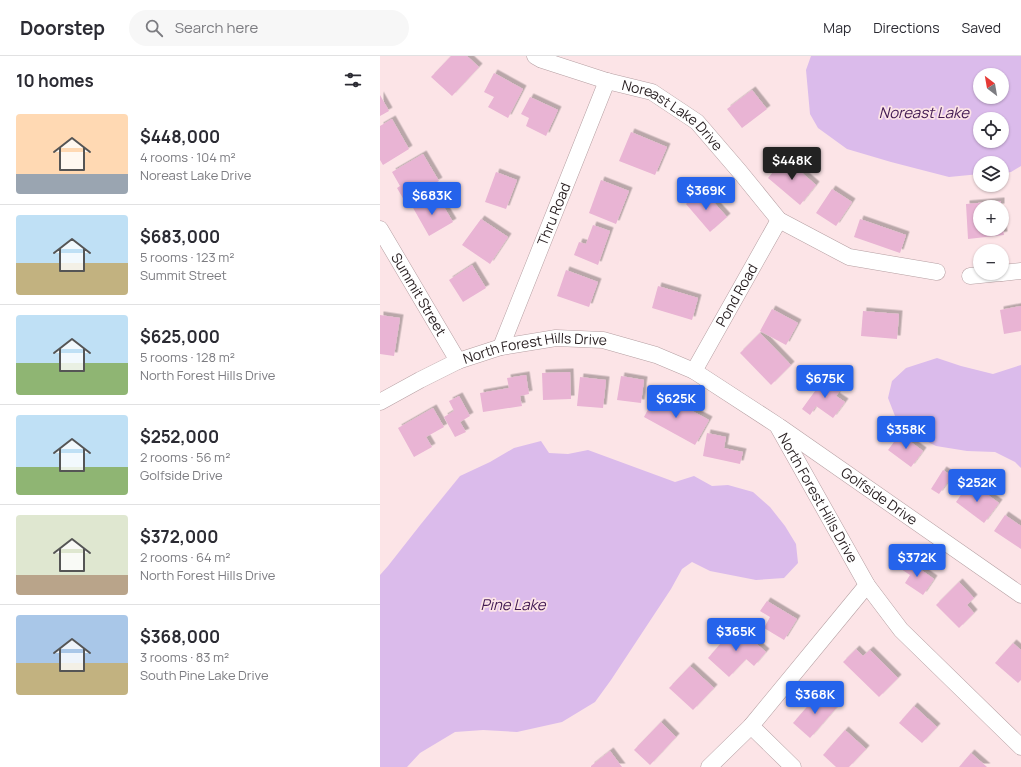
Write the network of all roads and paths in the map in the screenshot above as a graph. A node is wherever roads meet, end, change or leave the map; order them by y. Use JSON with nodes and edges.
{"nodes":[{"id":1,"x":535,"y":56,"type":"edge"},
{"id":2,"x":607,"y":81,"type":"junction"},
{"id":3,"x":779,"y":220,"type":"junction"},
{"id":4,"x":380,"y":228,"type":"edge"},
{"id":5,"x":1021,"y":271,"type":"edge"},
{"id":6,"x":937,"y":272,"type":"dead end"},
{"id":7,"x":1009,"y":272,"type":"edge"},
{"id":8,"x":970,"y":276,"type":"dead end"},
{"id":9,"x":973,"y":276,"type":"edge"},
{"id":10,"x":501,"y":347,"type":"junction"},
{"id":11,"x":458,"y":361,"type":"junction"},
{"id":12,"x":694,"y":371,"type":"junction"},
{"id":13,"x":380,"y":402,"type":"edge"},
{"id":14,"x":777,"y":425,"type":"junction"},
{"id":15,"x":867,"y":585,"type":"junction"},
{"id":16,"x":1021,"y":595,"type":"edge"},
{"id":17,"x":751,"y":726,"type":"junction"},
{"id":18,"x":1021,"y":747,"type":"edge"},
{"id":19,"x":709,"y":767,"type":"edge"},
{"id":20,"x":794,"y":767,"type":"edge"}],
"edges":[{"from":1,"to":2,"type":"street","name":"Noreast Lake Drive"},
{"from":2,"to":3,"type":"street","name":"Noreast Lake Drive"},
{"from":2,"to":10,"type":"street","name":"Thru Road"},
{"from":3,"to":6,"type":"street","name":"Noreast Lake Drive"},
{"from":3,"to":12,"type":"street","name":"Pond Road"},
{"from":4,"to":11,"type":"street","name":"Summit Street"},
{"from":5,"to":7,"type":"street"},
{"from":8,"to":9,"type":"street"},
{"from":10,"to":11,"type":"street","name":"North Forest Hills Drive"},
{"from":10,"to":12,"type":"street","name":"North Forest Hills Drive"},
{"from":11,"to":13,"type":"street","name":"North Forest Hills Drive"},
{"from":12,"to":14,"type":"street","name":"North Forest Hills Drive"},
{"from":14,"to":15,"type":"street","name":"North Forest Hills Drive"},
{"from":14,"to":16,"type":"street","name":"Golfside Drive"},
{"from":15,"to":17,"type":"street"},
{"from":15,"to":18,"type":"street","name":"North Forest Hills Drive"},
{"from":17,"to":19,"type":"street"},
{"from":17,"to":20,"type":"street"}]}
